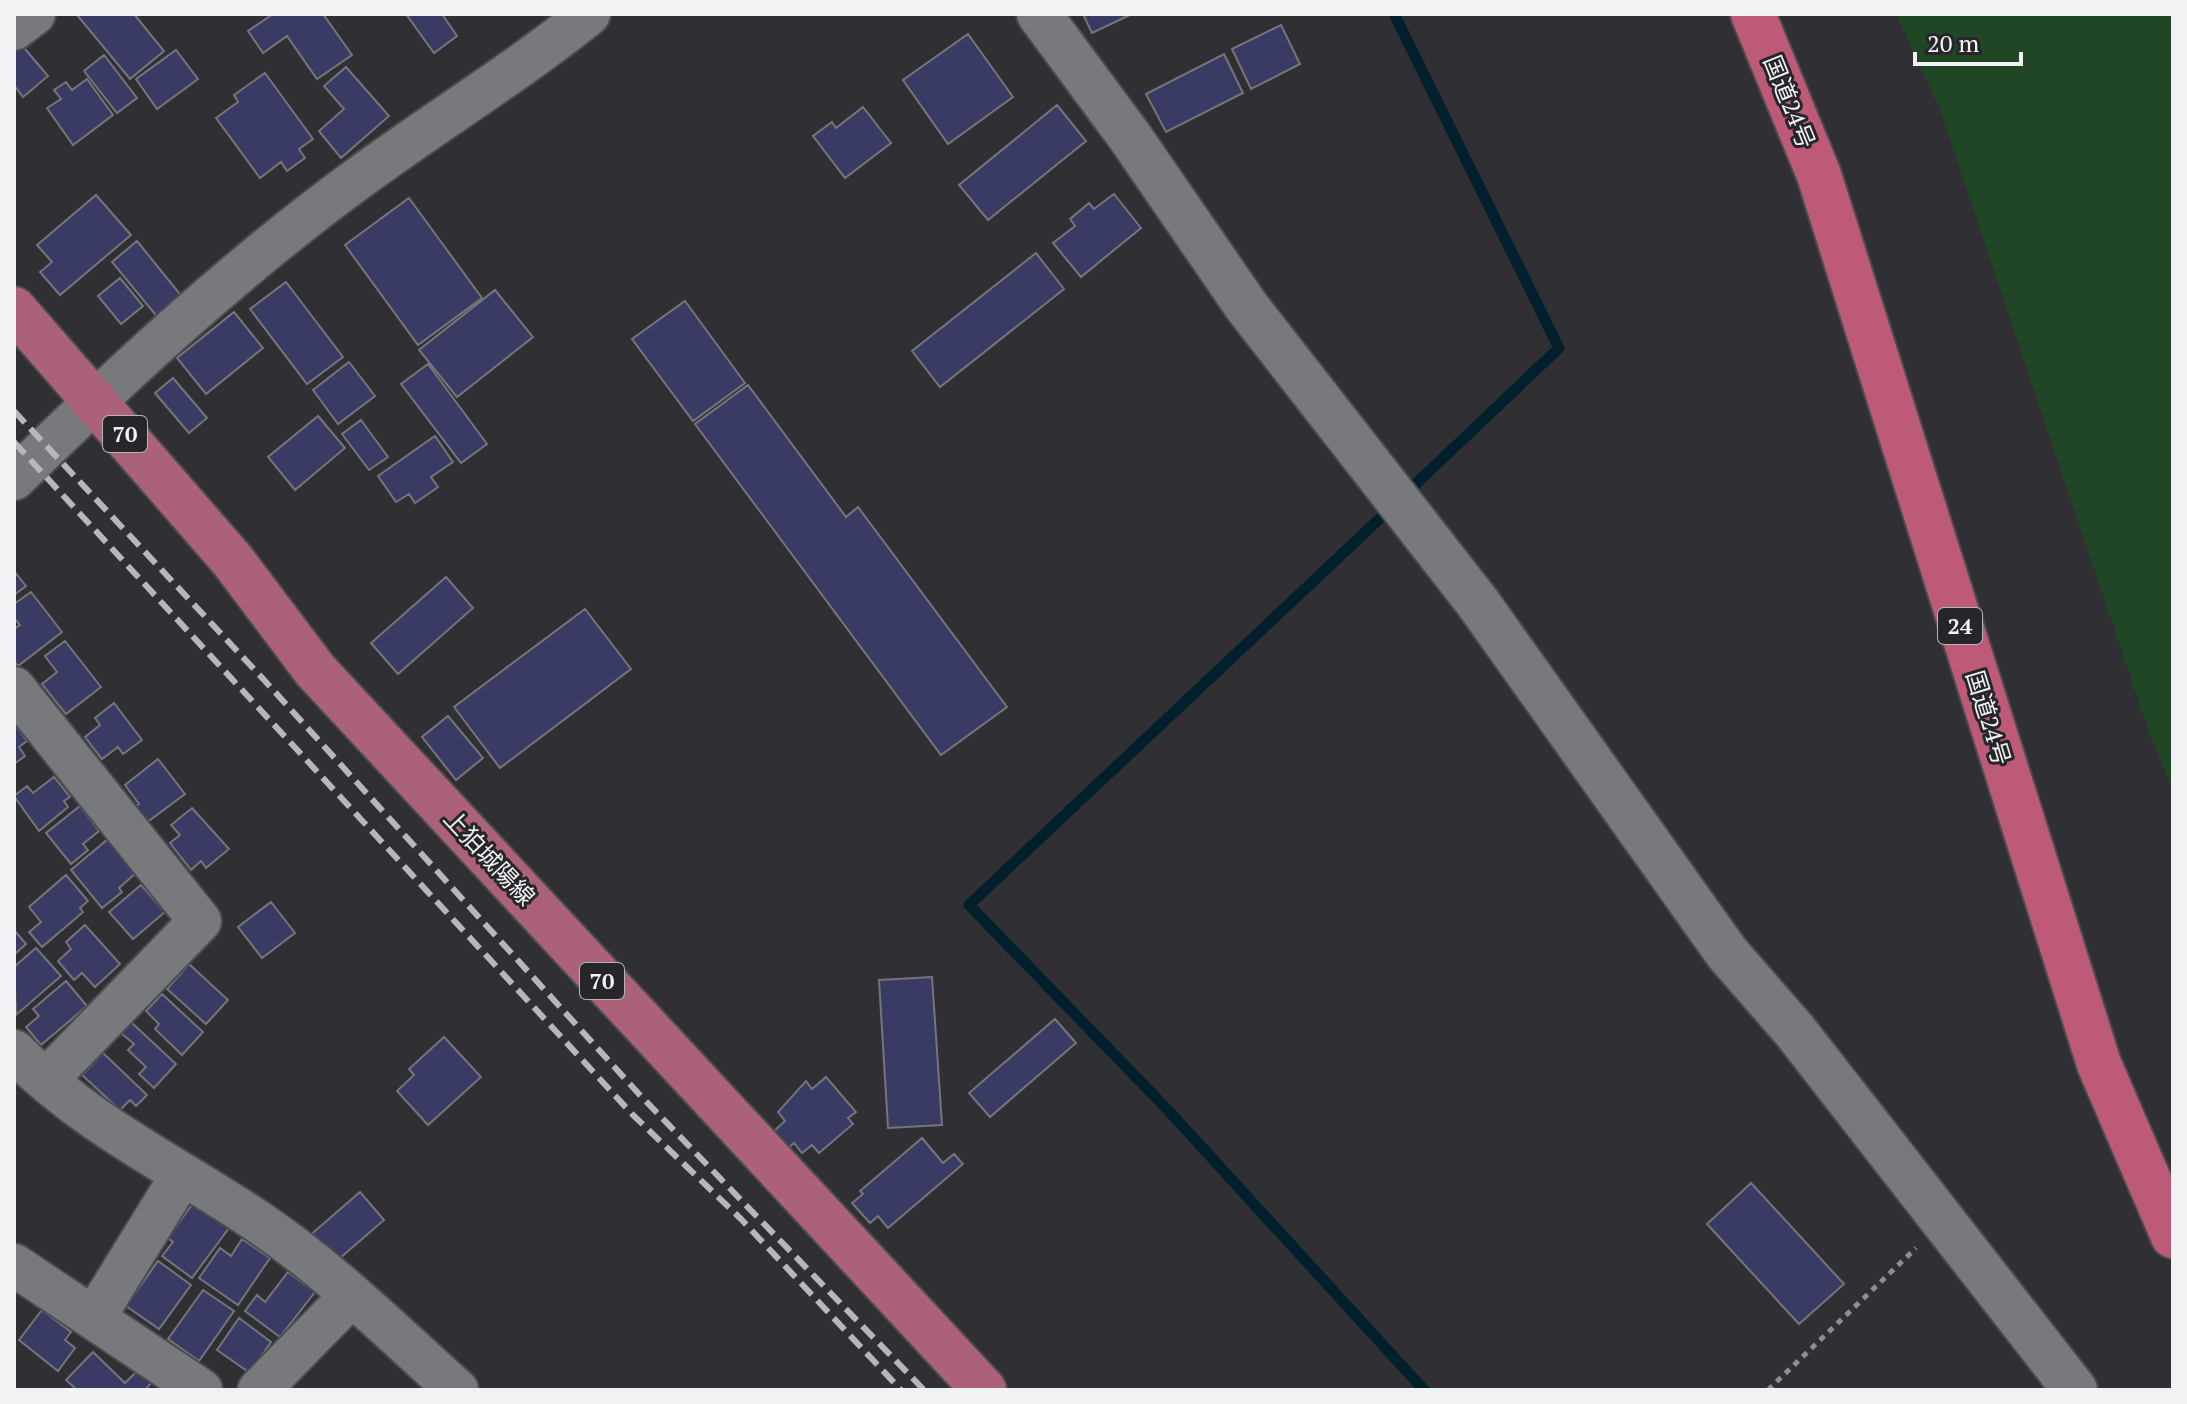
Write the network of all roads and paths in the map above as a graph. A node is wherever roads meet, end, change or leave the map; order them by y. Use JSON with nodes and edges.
{"nodes":[{"id":1,"x":34,"y":14,"type":"edge"},
{"id":2,"x":589,"y":14,"type":"edge"},
{"id":3,"x":1039,"y":14,"type":"edge"},
{"id":4,"x":1753,"y":14,"type":"edge"},
{"id":5,"x":14,"y":29,"type":"edge"},
{"id":6,"x":14,"y":309,"type":"edge"},
{"id":7,"x":96,"y":400,"type":"junction"},
{"id":8,"x":14,"y":479,"type":"edge"},
{"id":9,"x":14,"y":688,"type":"edge"},
{"id":10,"x":14,"y":1051,"type":"edge"},
{"id":11,"x":47,"y":1079,"type":"junction"},
{"id":12,"x":182,"y":1175,"type":"junction"},
{"id":13,"x":1943,"y":1222,"type":"junction"},
{"id":14,"x":2173,"y":1236,"type":"edge"},
{"id":15,"x":14,"y":1265,"type":"edge"},
{"id":16,"x":352,"y":1295,"type":"junction"},
{"id":17,"x":95,"y":1316,"type":"junction"},
{"id":18,"x":201,"y":1390,"type":"edge"},
{"id":19,"x":259,"y":1390,"type":"edge"},
{"id":20,"x":457,"y":1390,"type":"edge"},
{"id":21,"x":984,"y":1390,"type":"edge"},
{"id":22,"x":1768,"y":1390,"type":"edge"},
{"id":23,"x":2075,"y":1390,"type":"edge"}],
"edges":[{"from":1,"to":5,"type":"street"},
{"from":2,"to":7,"type":"street"},
{"from":3,"to":13,"type":"street"},
{"from":4,"to":14,"type":"highway","name":"国道24号","number":"24"},
{"from":6,"to":7,"type":"main road","name":"上狛城陽線","number":"70"},
{"from":7,"to":8,"type":"street"},
{"from":7,"to":21,"type":"main road","name":"上狛城陽線","number":"70"},
{"from":9,"to":11,"type":"street"},
{"from":10,"to":11,"type":"street"},
{"from":11,"to":12,"type":"street"},
{"from":12,"to":16,"type":"street"},
{"from":12,"to":17,"type":"street"},
{"from":13,"to":22,"type":"path"},
{"from":13,"to":23,"type":"street"},
{"from":15,"to":17,"type":"street"},
{"from":16,"to":19,"type":"street"},
{"from":16,"to":20,"type":"street"},
{"from":17,"to":18,"type":"street"}]}
